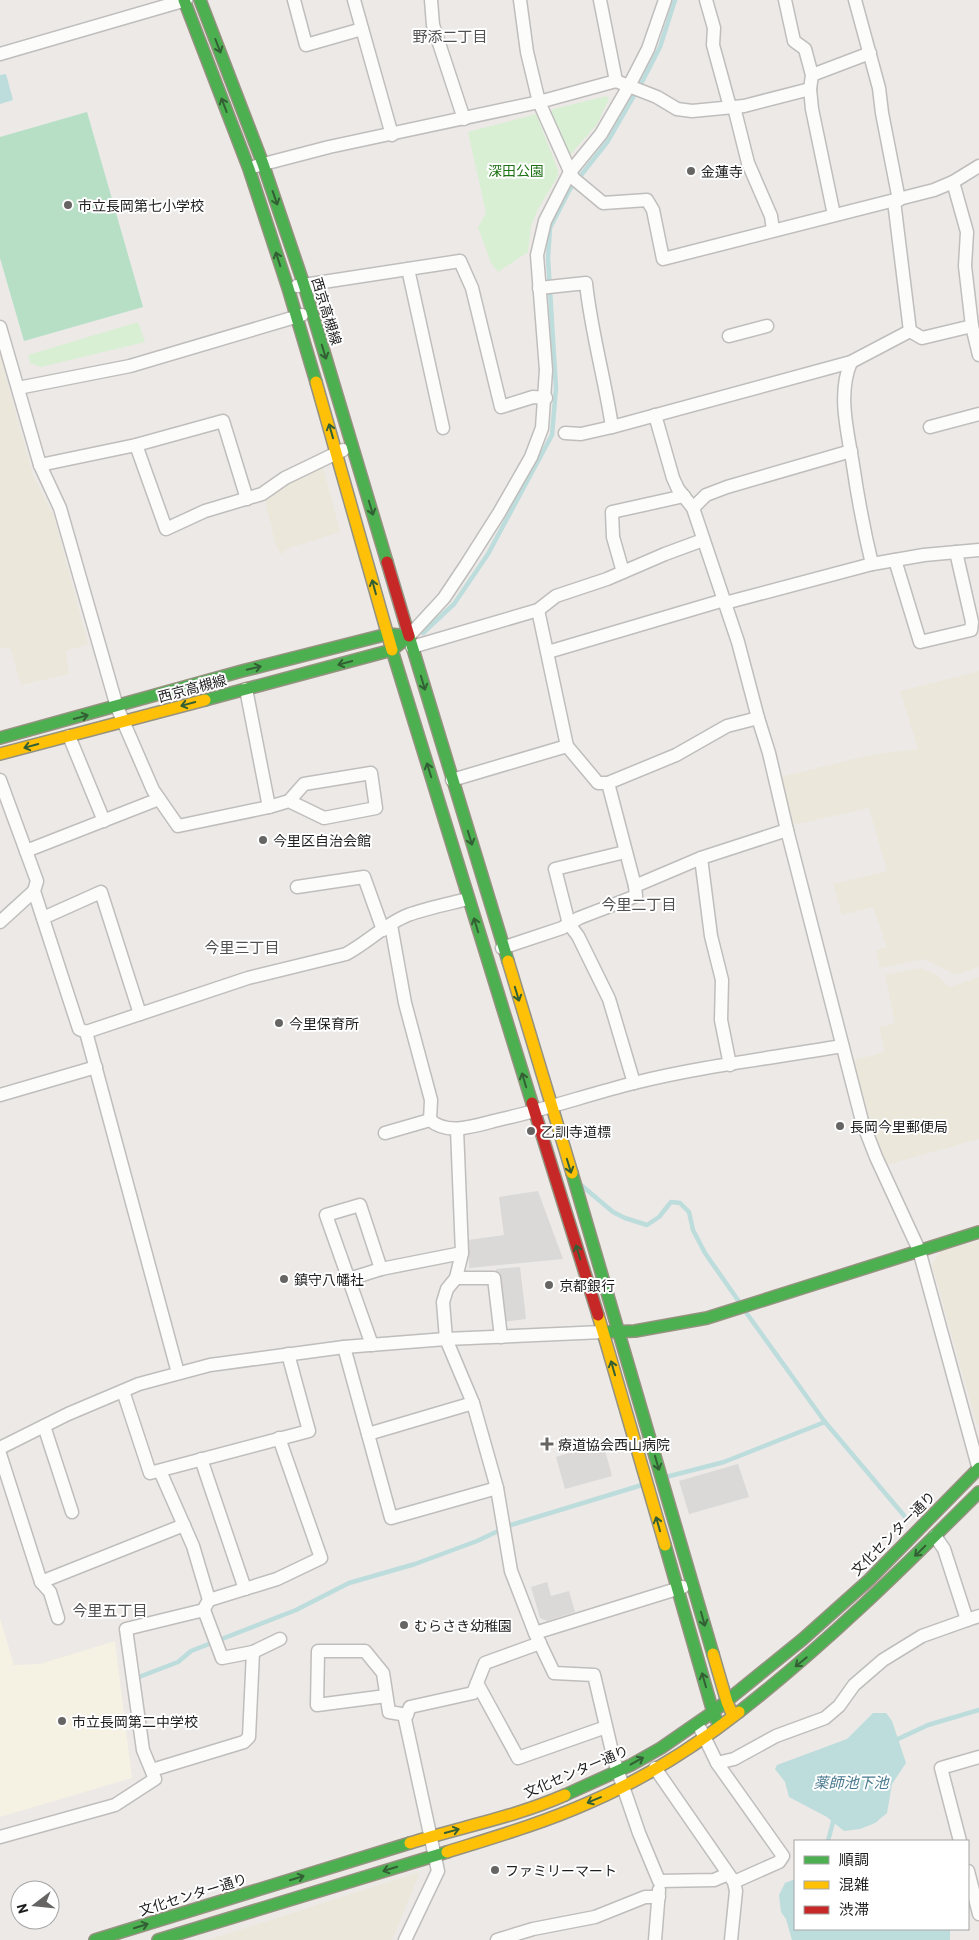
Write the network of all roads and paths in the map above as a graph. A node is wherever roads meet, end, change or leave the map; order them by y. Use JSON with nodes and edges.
{"nodes":[{"id":1,"x":185,"y":0,"type":"edge"},
{"id":2,"x":200,"y":0,"type":"edge"},
{"id":3,"x":294,"y":0,"type":"edge"},
{"id":4,"x":354,"y":0,"type":"edge"},
{"id":5,"x":431,"y":0,"type":"edge"},
{"id":6,"x":520,"y":0,"type":"edge"},
{"id":7,"x":600,"y":0,"type":"edge"},
{"id":8,"x":665,"y":0,"type":"edge"},
{"id":9,"x":706,"y":0,"type":"edge"},
{"id":10,"x":785,"y":0,"type":"edge"},
{"id":11,"x":855,"y":0,"type":"edge"},
{"id":12,"x":362,"y":29,"type":"junction"},
{"id":13,"x":870,"y":53,"type":"junction"},
{"id":14,"x":0,"y":54,"type":"edge"},
{"id":15,"x":812,"y":74,"type":"junction"},
{"id":16,"x":616,"y":81,"type":"junction"},
{"id":17,"x":810,"y":88,"type":"junction"},
{"id":18,"x":636,"y":89,"type":"junction"},
{"id":19,"x":539,"y":102,"type":"junction"},
{"id":20,"x":732,"y":107,"type":"junction"},
{"id":21,"x":464,"y":119,"type":"junction"},
{"id":22,"x":392,"y":135,"type":"junction"},
{"id":23,"x":263,"y":164,"type":"junction"},
{"id":24,"x":979,"y":166,"type":"edge"},
{"id":25,"x":249,"y":169,"type":"junction"},
{"id":26,"x":575,"y":178,"type":"junction"},
{"id":27,"x":953,"y":182,"type":"junction"},
{"id":28,"x":897,"y":200,"type":"junction"},
{"id":29,"x":834,"y":215,"type":"junction"},
{"id":30,"x":773,"y":230,"type":"junction"},
{"id":31,"x":408,"y":269,"type":"junction"},
{"id":32,"x":304,"y":285,"type":"junction"},
{"id":33,"x":288,"y":288,"type":"junction"},
{"id":34,"x":539,"y":288,"type":"junction"},
{"id":35,"x":974,"y":291,"type":"edge"},
{"id":36,"x":312,"y":313,"type":"junction"},
{"id":37,"x":297,"y":317,"type":"junction"},
{"id":38,"x":767,"y":326,"type":"dead end"},
{"id":39,"x":972,"y":326,"type":"junction"},
{"id":40,"x":0,"y":327,"type":"edge"},
{"id":41,"x":910,"y":331,"type":"junction"},
{"id":42,"x":728,"y":336,"type":"dead end"},
{"id":43,"x":979,"y":354,"type":"edge"},
{"id":44,"x":851,"y":362,"type":"junction"},
{"id":45,"x":18,"y":388,"type":"junction"},
{"id":46,"x":546,"y":398,"type":"junction"},
{"id":47,"x":979,"y":414,"type":"edge"},
{"id":48,"x":655,"y":415,"type":"junction"},
{"id":49,"x":612,"y":427,"type":"junction"},
{"id":50,"x":930,"y":427,"type":"dead end"},
{"id":51,"x":443,"y":428,"type":"dead end"},
{"id":52,"x":565,"y":433,"type":"dead end"},
{"id":53,"x":136,"y":444,"type":"junction"},
{"id":54,"x":353,"y":447,"type":"junction"},
{"id":55,"x":850,"y":451,"type":"junction"},
{"id":56,"x":337,"y":452,"type":"junction"},
{"id":57,"x":40,"y":465,"type":"junction"},
{"id":58,"x":684,"y":496,"type":"junction"},
{"id":59,"x":247,"y":499,"type":"junction"},
{"id":60,"x":693,"y":508,"type":"junction"},
{"id":61,"x":703,"y":540,"type":"junction"},
{"id":62,"x":979,"y":550,"type":"edge"},
{"id":63,"x":956,"y":552,"type":"junction"},
{"id":64,"x":895,"y":560,"type":"junction"},
{"id":65,"x":872,"y":564,"type":"junction"},
{"id":66,"x":623,"y":572,"type":"junction"},
{"id":67,"x":724,"y":602,"type":"junction"},
{"id":68,"x":538,"y":610,"type":"junction"},
{"id":69,"x":388,"y":634,"type":"junction"},
{"id":70,"x":411,"y":641,"type":"junction"},
{"id":71,"x":392,"y":650,"type":"junction"},
{"id":72,"x":548,"y":652,"type":"junction"},
{"id":73,"x":246,"y":689,"type":"junction"},
{"id":74,"x":117,"y":707,"type":"junction"},
{"id":75,"x":758,"y":718,"type":"junction"},
{"id":76,"x":123,"y":721,"type":"junction"},
{"id":77,"x":69,"y":736,"type":"junction"},
{"id":78,"x":0,"y":738,"type":"edge"},
{"id":79,"x":567,"y":746,"type":"junction"},
{"id":80,"x":0,"y":754,"type":"edge"},
{"id":81,"x":0,"y":780,"type":"edge"},
{"id":82,"x":452,"y":780,"type":"junction"},
{"id":83,"x":608,"y":783,"type":"junction"},
{"id":84,"x":159,"y":799,"type":"junction"},
{"id":85,"x":289,"y":801,"type":"junction"},
{"id":86,"x":269,"y":807,"type":"junction"},
{"id":87,"x":104,"y":821,"type":"junction"},
{"id":88,"x":787,"y":830,"type":"junction"},
{"id":89,"x":26,"y":851,"type":"junction"},
{"id":90,"x":625,"y":852,"type":"junction"},
{"id":91,"x":701,"y":858,"type":"junction"},
{"id":92,"x":635,"y":886,"type":"junction"},
{"id":93,"x":297,"y":888,"type":"dead end"},
{"id":94,"x":34,"y":891,"type":"junction"},
{"id":95,"x":468,"y":899,"type":"junction"},
{"id":96,"x":43,"y":918,"type":"junction"},
{"id":97,"x":0,"y":922,"type":"edge"},
{"id":98,"x":569,"y":924,"type":"junction"},
{"id":99,"x":387,"y":927,"type":"junction"},
{"id":100,"x":502,"y":948,"type":"junction"},
{"id":101,"x":140,"y":1014,"type":"junction"},
{"id":102,"x":86,"y":1032,"type":"junction"},
{"id":103,"x":842,"y":1046,"type":"junction"},
{"id":104,"x":730,"y":1065,"type":"junction"},
{"id":105,"x":96,"y":1067,"type":"junction"},
{"id":106,"x":634,"y":1083,"type":"junction"},
{"id":107,"x":0,"y":1095,"type":"edge"},
{"id":108,"x":552,"y":1106,"type":"junction"},
{"id":109,"x":534,"y":1112,"type":"junction"},
{"id":110,"x":430,"y":1120,"type":"junction"},
{"id":111,"x":457,"y":1129,"type":"junction"},
{"id":112,"x":385,"y":1133,"type":"dead end"},
{"id":113,"x":979,"y":1232,"type":"edge"},
{"id":114,"x":919,"y":1250,"type":"junction"},
{"id":115,"x":462,"y":1253,"type":"junction"},
{"id":116,"x":381,"y":1269,"type":"junction"},
{"id":117,"x":456,"y":1278,"type":"junction"},
{"id":118,"x":348,"y":1279,"type":"junction"},
{"id":119,"x":603,"y":1332,"type":"junction"},
{"id":120,"x":619,"y":1333,"type":"junction"},
{"id":121,"x":501,"y":1337,"type":"junction"},
{"id":122,"x":446,"y":1339,"type":"junction"},
{"id":123,"x":372,"y":1345,"type":"junction"},
{"id":124,"x":344,"y":1347,"type":"junction"},
{"id":125,"x":288,"y":1354,"type":"junction"},
{"id":126,"x":178,"y":1373,"type":"junction"},
{"id":127,"x":123,"y":1391,"type":"junction"},
{"id":128,"x":473,"y":1403,"type":"junction"},
{"id":129,"x":44,"y":1426,"type":"junction"},
{"id":130,"x":368,"y":1434,"type":"junction"},
{"id":131,"x":279,"y":1438,"type":"junction"},
{"id":132,"x":0,"y":1448,"type":"edge"},
{"id":133,"x":0,"y":1454,"type":"edge"},
{"id":134,"x":201,"y":1459,"type":"junction"},
{"id":135,"x":979,"y":1469,"type":"edge"},
{"id":136,"x":160,"y":1471,"type":"junction"},
{"id":137,"x":497,"y":1488,"type":"junction"},
{"id":138,"x":979,"y":1492,"type":"edge"},
{"id":139,"x":72,"y":1512,"type":"dead end"},
{"id":140,"x":184,"y":1525,"type":"junction"},
{"id":141,"x":935,"y":1536,"type":"junction"},
{"id":142,"x":41,"y":1582,"type":"junction"},
{"id":143,"x":693,"y":1584,"type":"junction"},
{"id":144,"x":245,"y":1588,"type":"junction"},
{"id":145,"x":677,"y":1589,"type":"junction"},
{"id":146,"x":207,"y":1605,"type":"junction"},
{"id":147,"x":58,"y":1618,"type":"dead end"},
{"id":148,"x":973,"y":1618,"type":"edge"},
{"id":149,"x":538,"y":1638,"type":"junction"},
{"id":150,"x":280,"y":1639,"type":"dead end"},
{"id":151,"x":253,"y":1652,"type":"junction"},
{"id":152,"x":476,"y":1683,"type":"junction"},
{"id":153,"x":386,"y":1696,"type":"junction"},
{"id":154,"x":727,"y":1702,"type":"junction"},
{"id":155,"x":713,"y":1712,"type":"junction"},
{"id":156,"x":407,"y":1715,"type":"junction"},
{"id":157,"x":733,"y":1716,"type":"junction"},
{"id":158,"x":699,"y":1723,"type":"junction"},
{"id":159,"x":719,"y":1726,"type":"junction"},
{"id":160,"x":606,"y":1727,"type":"junction"},
{"id":161,"x":704,"y":1736,"type":"junction"},
{"id":162,"x":979,"y":1757,"type":"edge"},
{"id":163,"x":717,"y":1763,"type":"junction"},
{"id":164,"x":655,"y":1768,"type":"junction"},
{"id":165,"x":152,"y":1770,"type":"junction"},
{"id":166,"x":619,"y":1770,"type":"junction"},
{"id":167,"x":624,"y":1785,"type":"junction"},
{"id":168,"x":0,"y":1837,"type":"edge"},
{"id":169,"x":432,"y":1837,"type":"junction"},
{"id":170,"x":960,"y":1840,"type":"edge"},
{"id":171,"x":435,"y":1856,"type":"junction"},
{"id":172,"x":972,"y":1874,"type":"edge"},
{"id":173,"x":731,"y":1878,"type":"junction"},
{"id":174,"x":659,"y":1881,"type":"junction"},
{"id":175,"x":659,"y":1897,"type":"junction"},
{"id":176,"x":979,"y":1914,"type":"edge"},
{"id":177,"x":534,"y":1934,"type":"edge"},
{"id":178,"x":95,"y":1940,"type":"edge"},
{"id":179,"x":158,"y":1940,"type":"edge"},
{"id":180,"x":405,"y":1940,"type":"edge"},
{"id":181,"x":497,"y":1940,"type":"edge"},
{"id":182,"x":655,"y":1940,"type":"edge"},
{"id":183,"x":731,"y":1940,"type":"edge"}],
"edges":[{"from":1,"to":14,"type":"street"},
{"from":25,"to":1,"type":"street","one_way":true},
{"from":2,"to":23,"type":"street","name":"西京高槻線","one_way":true},
{"from":3,"to":12,"type":"street"},
{"from":4,"to":12,"type":"street"},
{"from":5,"to":21,"type":"street"},
{"from":6,"to":19,"type":"street"},
{"from":7,"to":16,"type":"street"},
{"from":8,"to":18,"type":"street"},
{"from":9,"to":20,"type":"street"},
{"from":10,"to":15,"type":"street"},
{"from":11,"to":13,"type":"street"},
{"from":12,"to":22,"type":"street"},
{"from":13,"to":15,"type":"street"},
{"from":13,"to":28,"type":"street"},
{"from":15,"to":17,"type":"street"},
{"from":16,"to":18,"type":"street"},
{"from":16,"to":19,"type":"street"},
{"from":17,"to":20,"type":"street"},
{"from":17,"to":29,"type":"street"},
{"from":18,"to":20,"type":"street"},
{"from":18,"to":26,"type":"street"},
{"from":19,"to":21,"type":"street"},
{"from":19,"to":26,"type":"street"},
{"from":20,"to":30,"type":"street"},
{"from":21,"to":22,"type":"street"},
{"from":22,"to":23,"type":"street"},
{"from":23,"to":25,"type":"street"},
{"from":23,"to":32,"type":"street","name":"西京高槻線","one_way":true},
{"from":24,"to":27,"type":"street"},
{"from":33,"to":25,"type":"street","one_way":true},
{"from":26,"to":30,"type":"street"},
{"from":26,"to":34,"type":"street"},
{"from":27,"to":28,"type":"street"},
{"from":27,"to":35,"type":"street"},
{"from":28,"to":29,"type":"street"},
{"from":28,"to":41,"type":"street"},
{"from":29,"to":30,"type":"street"},
{"from":31,"to":32,"type":"street"},
{"from":31,"to":46,"type":"street"},
{"from":31,"to":51,"type":"street"},
{"from":32,"to":33,"type":"street"},
{"from":32,"to":36,"type":"street","name":"西京高槻線"},
{"from":33,"to":37,"type":"street"},
{"from":34,"to":46,"type":"street"},
{"from":34,"to":49,"type":"street"},
{"from":35,"to":39,"type":"street"},
{"from":36,"to":37,"type":"street"},
{"from":36,"to":54,"type":"street","name":"西京高槻線","one_way":true},
{"from":37,"to":45,"type":"street"},
{"from":56,"to":37,"type":"street","one_way":true},
{"from":38,"to":42,"type":"street"},
{"from":39,"to":41,"type":"street"},
{"from":39,"to":43,"type":"street"},
{"from":40,"to":45,"type":"street"},
{"from":41,"to":44,"type":"street"},
{"from":44,"to":48,"type":"street"},
{"from":44,"to":55,"type":"street"},
{"from":45,"to":57,"type":"street"},
{"from":46,"to":70,"type":"street"},
{"from":47,"to":50,"type":"street"},
{"from":48,"to":49,"type":"street"},
{"from":48,"to":58,"type":"street"},
{"from":49,"to":52,"type":"street"},
{"from":53,"to":57,"type":"street"},
{"from":53,"to":59,"type":"street"},
{"from":53,"to":59,"type":"street"},
{"from":54,"to":56,"type":"street"},
{"from":54,"to":70,"type":"street","name":"西京高槻線","one_way":true},
{"from":55,"to":60,"type":"street"},
{"from":55,"to":65,"type":"street"},
{"from":56,"to":59,"type":"street"},
{"from":69,"to":56,"type":"street","one_way":true},
{"from":57,"to":74,"type":"street"},
{"from":58,"to":60,"type":"street"},
{"from":58,"to":66,"type":"street"},
{"from":60,"to":61,"type":"street"},
{"from":61,"to":66,"type":"street"},
{"from":61,"to":67,"type":"street"},
{"from":62,"to":63,"type":"street"},
{"from":63,"to":64,"type":"street"},
{"from":63,"to":64,"type":"street"},
{"from":64,"to":65,"type":"street"},
{"from":65,"to":67,"type":"street"},
{"from":66,"to":68,"type":"street"},
{"from":67,"to":72,"type":"street"},
{"from":67,"to":75,"type":"street"},
{"from":68,"to":70,"type":"street"},
{"from":68,"to":72,"type":"street"},
{"from":69,"to":70,"type":"street","name":"西京高槻線"},
{"from":69,"to":71,"type":"street"},
{"from":74,"to":69,"type":"street","name":"西京高槻線","one_way":true},
{"from":70,"to":71,"type":"street","name":"西京高槻線"},
{"from":70,"to":82,"type":"street","one_way":true},
{"from":71,"to":73,"type":"street","name":"西京高槻線","one_way":true},
{"from":95,"to":71,"type":"street","one_way":true},
{"from":72,"to":79,"type":"street"},
{"from":73,"to":76,"type":"street","name":"西京高槻線","one_way":true},
{"from":73,"to":86,"type":"street"},
{"from":74,"to":76,"type":"street"},
{"from":78,"to":74,"type":"street","name":"西京高槻線","one_way":true},
{"from":75,"to":83,"type":"street"},
{"from":75,"to":88,"type":"street"},
{"from":76,"to":77,"type":"street","name":"西京高槻線"},
{"from":76,"to":84,"type":"street"},
{"from":77,"to":80,"type":"street","name":"西京高槻線","one_way":true},
{"from":77,"to":87,"type":"street"},
{"from":79,"to":82,"type":"street"},
{"from":79,"to":83,"type":"street"},
{"from":81,"to":89,"type":"street"},
{"from":82,"to":100,"type":"street","one_way":true},
{"from":83,"to":90,"type":"street"},
{"from":84,"to":86,"type":"street"},
{"from":84,"to":87,"type":"street"},
{"from":85,"to":85,"type":"street"},
{"from":85,"to":86,"type":"street"},
{"from":87,"to":89,"type":"street"},
{"from":88,"to":91,"type":"street"},
{"from":88,"to":103,"type":"street"},
{"from":89,"to":94,"type":"street"},
{"from":90,"to":92,"type":"street"},
{"from":90,"to":98,"type":"street"},
{"from":91,"to":92,"type":"street"},
{"from":91,"to":104,"type":"street"},
{"from":92,"to":98,"type":"street"},
{"from":93,"to":99,"type":"street"},
{"from":94,"to":96,"type":"street"},
{"from":94,"to":97,"type":"street"},
{"from":95,"to":99,"type":"street"},
{"from":109,"to":95,"type":"street","one_way":true},
{"from":96,"to":101,"type":"street"},
{"from":96,"to":102,"type":"street"},
{"from":98,"to":100,"type":"street"},
{"from":98,"to":106,"type":"street"},
{"from":99,"to":101,"type":"street"},
{"from":99,"to":110,"type":"street"},
{"from":100,"to":108,"type":"street","one_way":true},
{"from":101,"to":102,"type":"street"},
{"from":102,"to":105,"type":"street"},
{"from":103,"to":104,"type":"street"},
{"from":103,"to":114,"type":"street"},
{"from":104,"to":106,"type":"street"},
{"from":105,"to":107,"type":"street"},
{"from":105,"to":126,"type":"street"},
{"from":106,"to":108,"type":"street"},
{"from":108,"to":109,"type":"street"},
{"from":108,"to":120,"type":"street","one_way":true},
{"from":109,"to":111,"type":"street"},
{"from":119,"to":109,"type":"street","one_way":true},
{"from":110,"to":111,"type":"street"},
{"from":110,"to":112,"type":"street"},
{"from":111,"to":115,"type":"street"},
{"from":113,"to":114,"type":"street"},
{"from":114,"to":120,"type":"street"},
{"from":114,"to":135,"type":"street"},
{"from":115,"to":116,"type":"street"},
{"from":115,"to":117,"type":"street"},
{"from":116,"to":118,"type":"street"},
{"from":116,"to":118,"type":"street"},
{"from":117,"to":121,"type":"street"},
{"from":117,"to":122,"type":"street"},
{"from":118,"to":123,"type":"street"},
{"from":119,"to":120,"type":"street"},
{"from":119,"to":121,"type":"street"},
{"from":145,"to":119,"type":"street","one_way":true},
{"from":120,"to":143,"type":"street","one_way":true},
{"from":121,"to":122,"type":"street"},
{"from":122,"to":123,"type":"street"},
{"from":122,"to":128,"type":"street"},
{"from":123,"to":124,"type":"street"},
{"from":124,"to":125,"type":"street"},
{"from":124,"to":130,"type":"street"},
{"from":125,"to":126,"type":"street"},
{"from":125,"to":131,"type":"street"},
{"from":126,"to":127,"type":"street"},
{"from":127,"to":129,"type":"street"},
{"from":127,"to":136,"type":"street"},
{"from":128,"to":130,"type":"street"},
{"from":128,"to":137,"type":"street"},
{"from":129,"to":132,"type":"street"},
{"from":129,"to":139,"type":"street"},
{"from":130,"to":137,"type":"street"},
{"from":131,"to":134,"type":"street"},
{"from":131,"to":144,"type":"street"},
{"from":133,"to":142,"type":"street"},
{"from":134,"to":136,"type":"street"},
{"from":134,"to":144,"type":"street"},
{"from":135,"to":154,"type":"street","name":"文化センター通り"},
{"from":136,"to":140,"type":"street"},
{"from":137,"to":149,"type":"street"},
{"from":138,"to":141,"type":"street"},
{"from":140,"to":142,"type":"street"},
{"from":140,"to":146,"type":"street"},
{"from":141,"to":148,"type":"street"},
{"from":141,"to":157,"type":"street","one_way":true},
{"from":142,"to":147,"type":"street"},
{"from":143,"to":145,"type":"street"},
{"from":143,"to":154,"type":"street","one_way":true},
{"from":144,"to":146,"type":"street"},
{"from":145,"to":149,"type":"street"},
{"from":155,"to":145,"type":"street","one_way":true},
{"from":146,"to":151,"type":"street"},
{"from":146,"to":165,"type":"street"},
{"from":148,"to":163,"type":"street"},
{"from":149,"to":152,"type":"street"},
{"from":149,"to":160,"type":"street"},
{"from":150,"to":151,"type":"street"},
{"from":151,"to":165,"type":"street"},
{"from":152,"to":156,"type":"street"},
{"from":152,"to":160,"type":"street"},
{"from":153,"to":153,"type":"street"},
{"from":153,"to":156,"type":"street"},
{"from":154,"to":155,"type":"street","name":"文化センター通り"},
{"from":154,"to":157,"type":"street"},
{"from":155,"to":158,"type":"street","name":"文化センター通り"},
{"from":155,"to":159,"type":"street"},
{"from":156,"to":169,"type":"street"},
{"from":157,"to":159,"type":"street"},
{"from":158,"to":161,"type":"street"},
{"from":166,"to":158,"type":"street","name":"文化センター通り","one_way":true},
{"from":159,"to":161,"type":"street"},
{"from":160,"to":166,"type":"street"},
{"from":161,"to":163,"type":"street"},
{"from":161,"to":164,"type":"street"},
{"from":162,"to":170,"type":"street"},
{"from":163,"to":173,"type":"street"},
{"from":164,"to":167,"type":"street"},
{"from":164,"to":173,"type":"street"},
{"from":165,"to":168,"type":"street"},
{"from":166,"to":167,"type":"street"},
{"from":169,"to":166,"type":"street","name":"文化センター通り","one_way":true},
{"from":167,"to":171,"type":"street","one_way":true},
{"from":167,"to":174,"type":"street"},
{"from":169,"to":171,"type":"street"},
{"from":178,"to":169,"type":"street","name":"文化センター通り","one_way":true},
{"from":171,"to":179,"type":"street","one_way":true},
{"from":171,"to":180,"type":"street"},
{"from":172,"to":176,"type":"street"},
{"from":173,"to":174,"type":"street"},
{"from":173,"to":183,"type":"street"},
{"from":174,"to":175,"type":"street"},
{"from":175,"to":177,"type":"street"},
{"from":175,"to":182,"type":"street"},
{"from":177,"to":181,"type":"street"}]}
